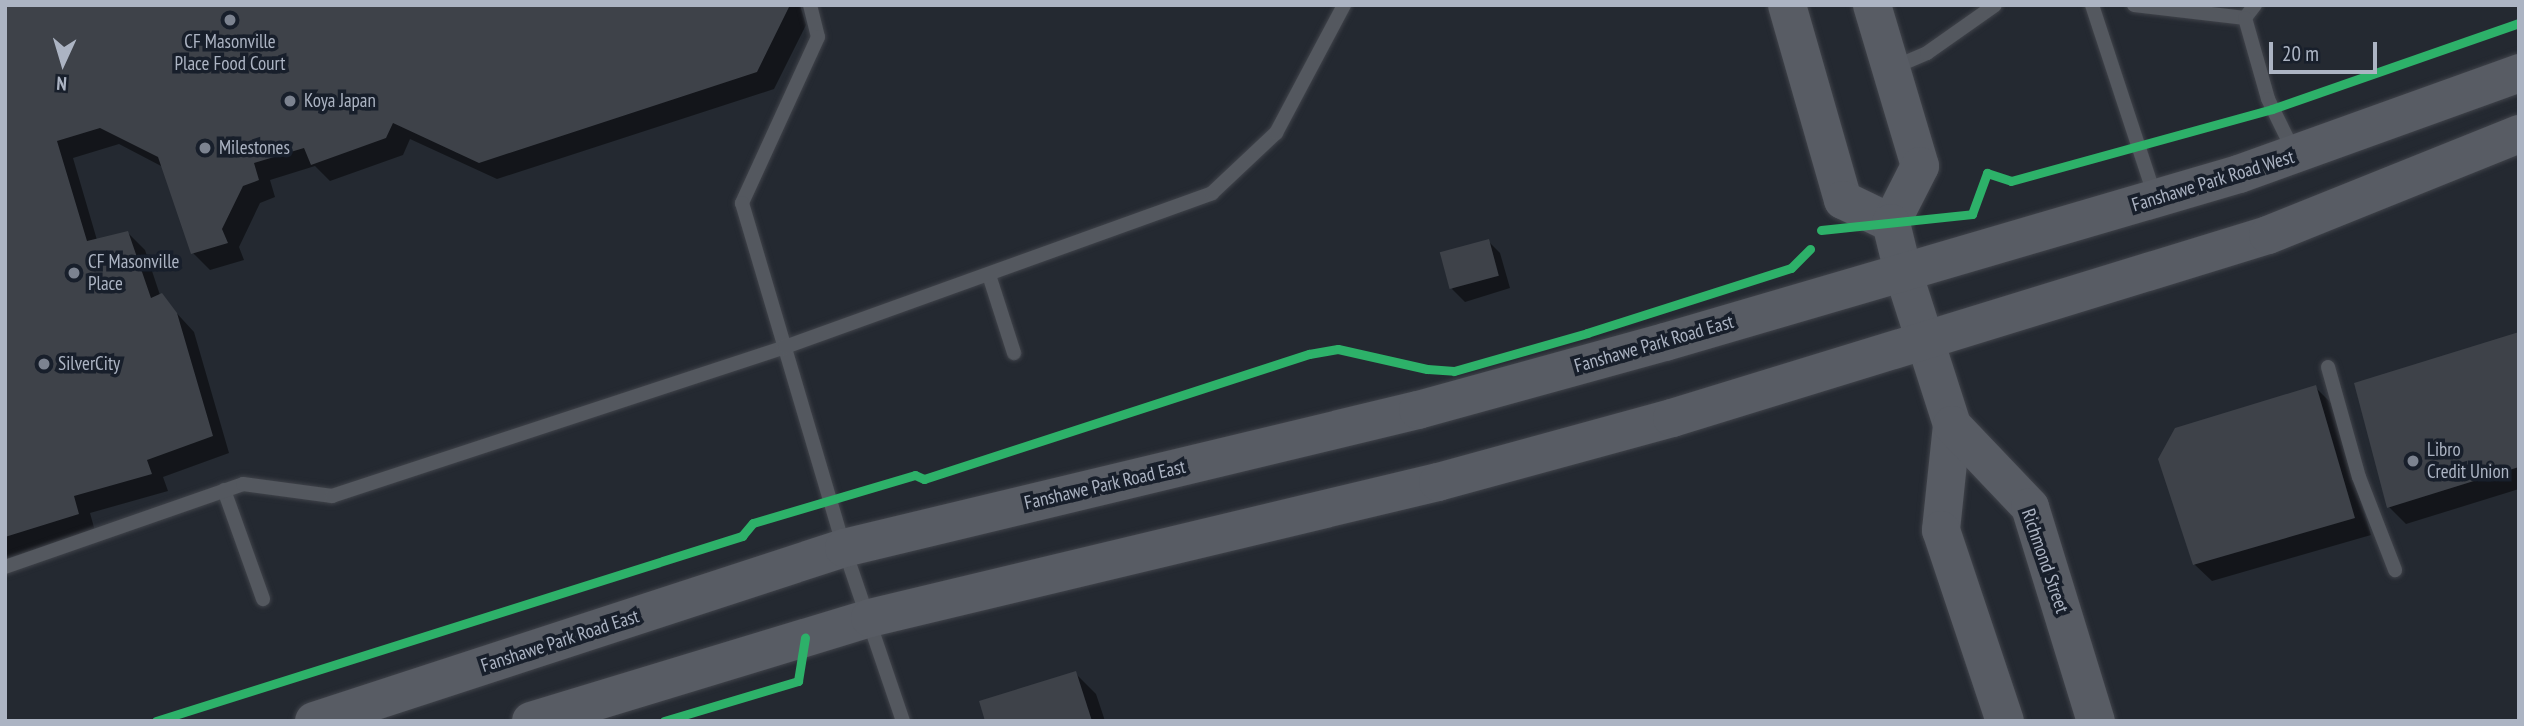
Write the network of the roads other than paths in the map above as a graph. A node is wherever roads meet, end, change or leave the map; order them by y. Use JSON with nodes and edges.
{"nodes":[{"id":1,"x":810,"y":5,"type":"edge"},
{"id":2,"x":1344,"y":5,"type":"edge"},
{"id":3,"x":1787,"y":5,"type":"edge"},
{"id":4,"x":1871,"y":5,"type":"edge"},
{"id":5,"x":1995,"y":5,"type":"edge"},
{"id":6,"x":2092,"y":5,"type":"edge"},
{"id":7,"x":2134,"y":5,"type":"edge"},
{"id":8,"x":2255,"y":5,"type":"edge"},
{"id":9,"x":2245,"y":18,"type":"junction"},
{"id":10,"x":1891,"y":69,"type":"junction"},
{"id":11,"x":2519,"y":73,"type":"edge"},
{"id":12,"x":2519,"y":134,"type":"edge"},
{"id":13,"x":2296,"y":156,"type":"junction"},
{"id":14,"x":2155,"y":198,"type":"junction"},
{"id":15,"x":1891,"y":223,"type":"junction"},
{"id":16,"x":1903,"y":272,"type":"junction"},
{"id":17,"x":989,"y":275,"type":"junction"},
{"id":18,"x":1925,"y":342,"type":"junction"},
{"id":19,"x":785,"y":347,"type":"junction"},
{"id":20,"x":1014,"y":353,"type":"dead end"},
{"id":21,"x":2328,"y":368,"type":"dead end"},
{"id":22,"x":1952,"y":425,"type":"junction"},
{"id":23,"x":224,"y":491,"type":"junction"},
{"id":24,"x":844,"y":548,"type":"junction"},
{"id":25,"x":5,"y":566,"type":"edge"},
{"id":26,"x":2395,"y":570,"type":"dead end"},
{"id":27,"x":263,"y":599,"type":"dead end"},
{"id":28,"x":870,"y":618,"type":"junction"},
{"id":29,"x":314,"y":721,"type":"edge"},
{"id":30,"x":531,"y":721,"type":"edge"},
{"id":31,"x":903,"y":721,"type":"edge"},
{"id":32,"x":2005,"y":721,"type":"edge"},
{"id":33,"x":2096,"y":721,"type":"edge"}],
"edges":[{"from":1,"to":19,"type":"lane"},
{"from":2,"to":17,"type":"lane"},
{"from":3,"to":15,"type":"main road"},
{"from":4,"to":10,"type":"main road"},
{"from":5,"to":10,"type":"lane"},
{"from":6,"to":14,"type":"lane"},
{"from":7,"to":9,"type":"lane"},
{"from":8,"to":9,"type":"lane"},
{"from":9,"to":13,"type":"lane"},
{"from":10,"to":15,"type":"main road"},
{"from":11,"to":13,"type":"main road","name":"Fanshawe Park Road West"},
{"from":12,"to":18,"type":"main road"},
{"from":13,"to":14,"type":"main road","name":"Fanshawe Park Road West"},
{"from":14,"to":16,"type":"main road","name":"Fanshawe Park Road West"},
{"from":15,"to":16,"type":"main road","name":"Richmond Street"},
{"from":16,"to":18,"type":"main road","name":"Richmond Street"},
{"from":16,"to":24,"type":"main road","name":"Fanshawe Park Road East"},
{"from":17,"to":19,"type":"lane"},
{"from":17,"to":20,"type":"lane"},
{"from":18,"to":22,"type":"main road","name":"Richmond Street"},
{"from":18,"to":28,"type":"main road"},
{"from":19,"to":23,"type":"lane"},
{"from":19,"to":24,"type":"lane"},
{"from":21,"to":26,"type":"lane"},
{"from":22,"to":32,"type":"main road","name":"Richmond Street"},
{"from":22,"to":33,"type":"main road","name":"Richmond Street"},
{"from":23,"to":25,"type":"lane"},
{"from":23,"to":27,"type":"lane"},
{"from":24,"to":28,"type":"lane"},
{"from":24,"to":29,"type":"main road","name":"Fanshawe Park Road East"},
{"from":28,"to":30,"type":"main road"},
{"from":28,"to":31,"type":"lane"}]}
